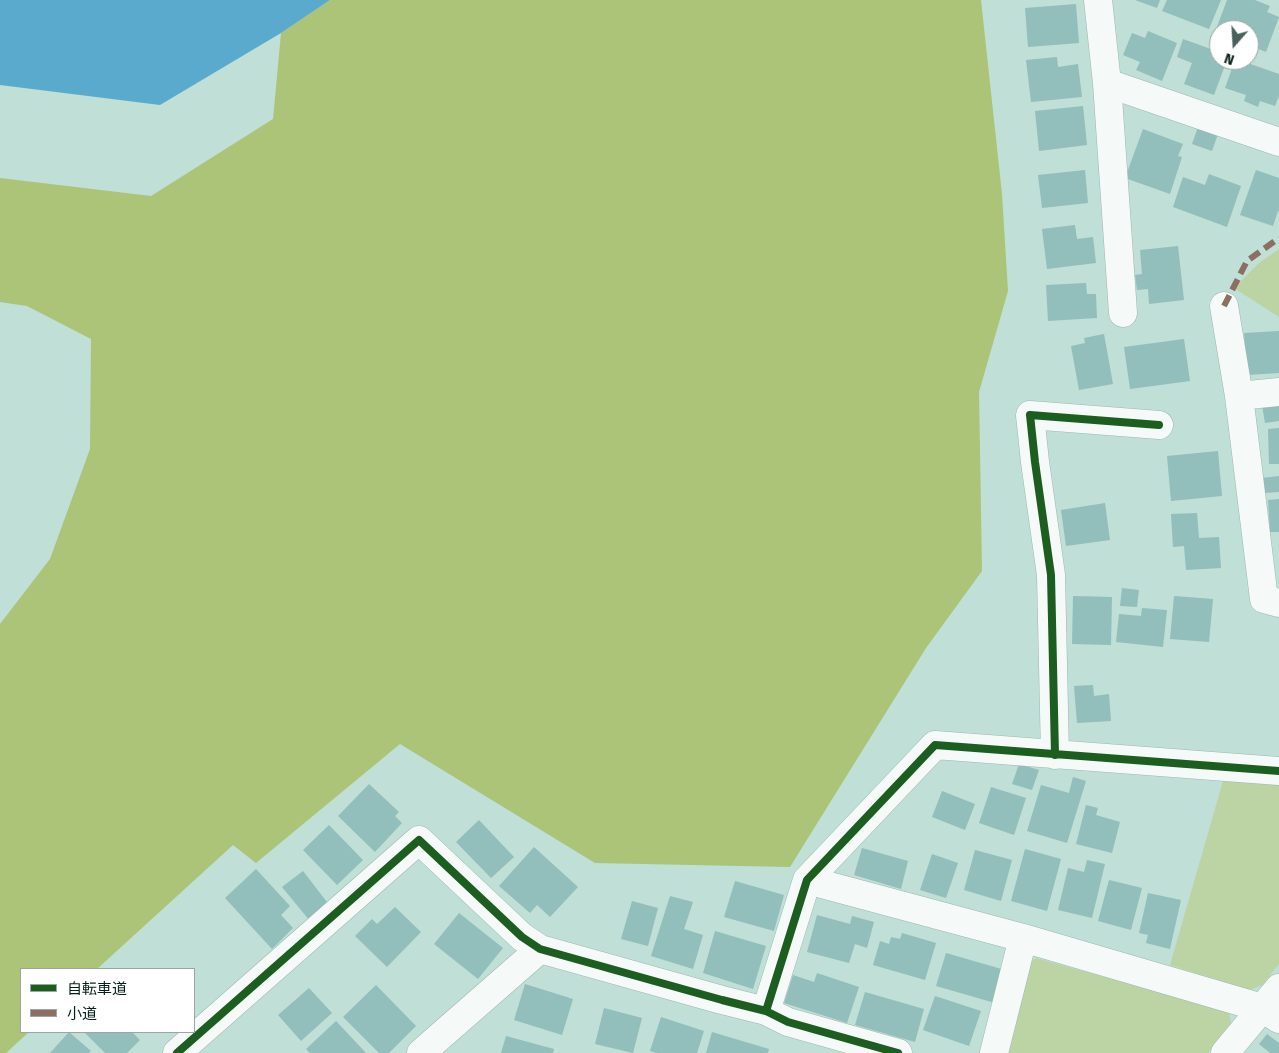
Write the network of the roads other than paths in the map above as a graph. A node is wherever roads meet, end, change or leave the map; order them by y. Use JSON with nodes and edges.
{"nodes":[{"id":1,"x":1098,"y":0,"type":"edge"},
{"id":2,"x":1107,"y":83,"type":"junction"},
{"id":3,"x":1279,"y":142,"type":"edge"},
{"id":4,"x":1224,"y":306,"type":"dead end"},
{"id":5,"x":1124,"y":313,"type":"dead end"},
{"id":6,"x":1279,"y":392,"type":"edge"},
{"id":7,"x":1239,"y":396,"type":"junction"},
{"id":8,"x":1159,"y":425,"type":"dead end"},
{"id":9,"x":1279,"y":603,"type":"edge"},
{"id":10,"x":1055,"y":755,"type":"junction"},
{"id":11,"x":1279,"y":771,"type":"edge"},
{"id":12,"x":807,"y":880,"type":"junction"},
{"id":13,"x":1023,"y":938,"type":"junction"},
{"id":14,"x":540,"y":949,"type":"junction"},
{"id":15,"x":1273,"y":1005,"type":"edge"},
{"id":16,"x":766,"y":1011,"type":"junction"},
{"id":17,"x":177,"y":1053,"type":"edge"},
{"id":18,"x":421,"y":1053,"type":"edge"},
{"id":19,"x":898,"y":1053,"type":"edge"},
{"id":20,"x":994,"y":1053,"type":"edge"},
{"id":21,"x":1225,"y":1053,"type":"edge"}],
"edges":[{"from":1,"to":2,"type":"street"},
{"from":2,"to":3,"type":"street"},
{"from":2,"to":5,"type":"street"},
{"from":4,"to":7,"type":"street"},
{"from":6,"to":7,"type":"street"},
{"from":7,"to":9,"type":"street"},
{"from":8,"to":10,"type":"street"},
{"from":10,"to":11,"type":"street"},
{"from":10,"to":12,"type":"street"},
{"from":12,"to":13,"type":"street"},
{"from":12,"to":16,"type":"street"},
{"from":13,"to":15,"type":"street"},
{"from":13,"to":20,"type":"street"},
{"from":14,"to":16,"type":"street"},
{"from":14,"to":17,"type":"street"},
{"from":14,"to":18,"type":"street"},
{"from":15,"to":21,"type":"street"},
{"from":16,"to":19,"type":"street"}]}
